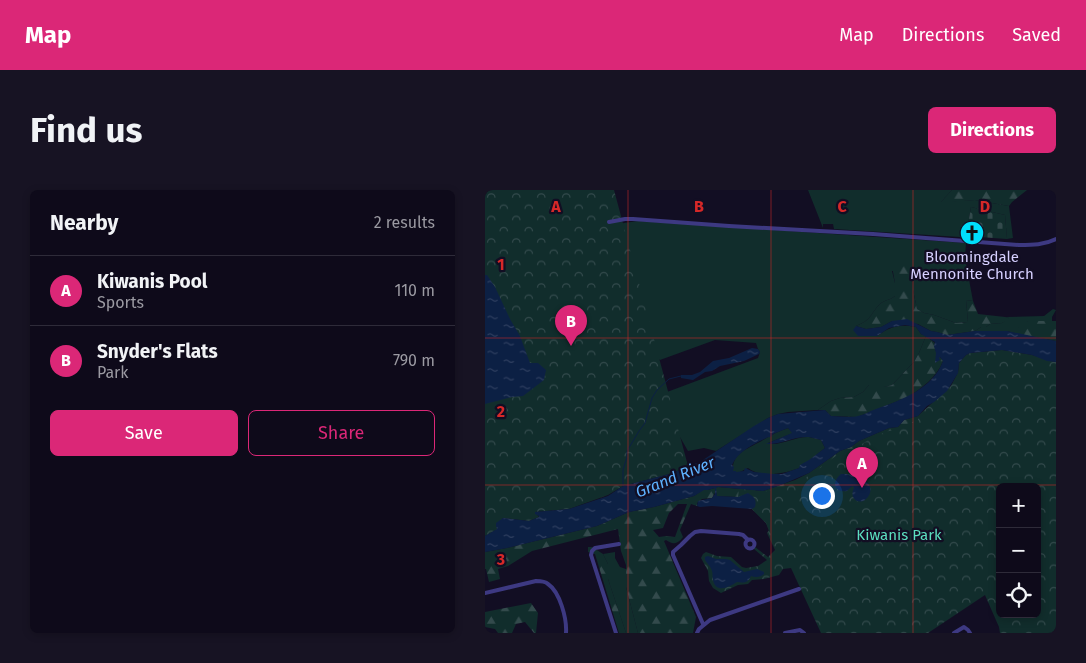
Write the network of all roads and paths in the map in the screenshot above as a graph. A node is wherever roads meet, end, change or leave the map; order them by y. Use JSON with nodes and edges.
{"nodes":[{"id":1,"x":609,"y":222,"type":"dead end"},
{"id":2,"x":1056,"y":239,"type":"edge"},
{"id":3,"x":748,"y":540,"type":"dead end"},
{"id":4,"x":619,"y":544,"type":"dead end"},
{"id":5,"x":799,"y":589,"type":"dead end"},
{"id":6,"x":485,"y":593,"type":"edge"},
{"id":7,"x":703,"y":624,"type":"junction"},
{"id":8,"x":566,"y":633,"type":"edge"},
{"id":9,"x":616,"y":633,"type":"edge"},
{"id":10,"x":697,"y":633,"type":"edge"},
{"id":11,"x":785,"y":633,"type":"edge"},
{"id":12,"x":804,"y":633,"type":"edge"},
{"id":13,"x":954,"y":633,"type":"edge"},
{"id":14,"x":970,"y":633,"type":"edge"}],
"edges":[{"from":1,"to":2,"type":"street"},
{"from":3,"to":7,"type":"street"},
{"from":4,"to":9,"type":"street"},
{"from":5,"to":7,"type":"street"},
{"from":6,"to":8,"type":"street"},
{"from":7,"to":10,"type":"street"},
{"from":11,"to":12,"type":"street"},
{"from":13,"to":14,"type":"street"}]}
